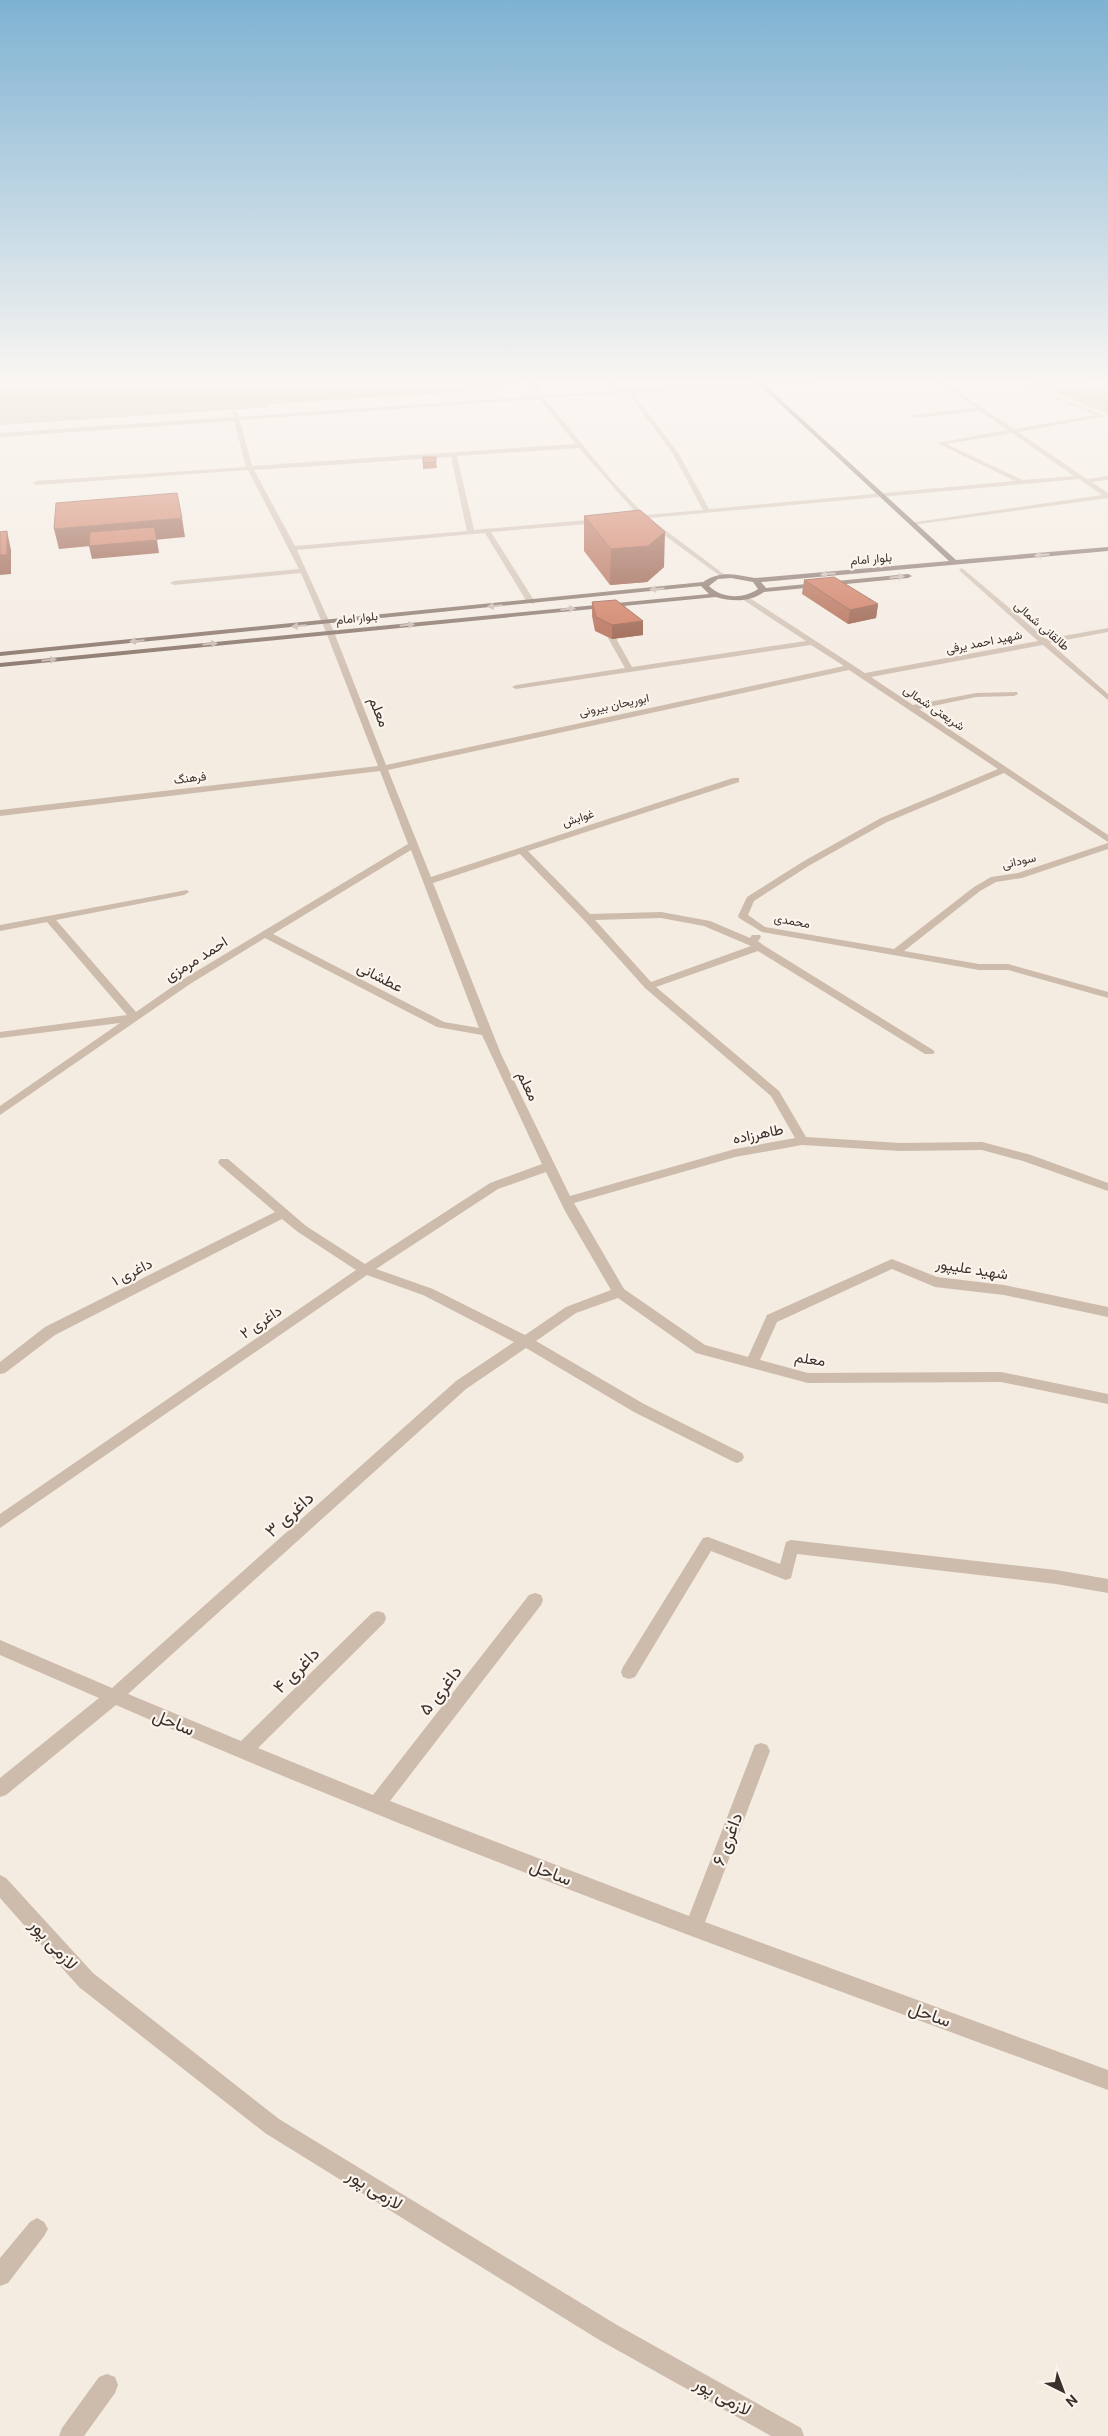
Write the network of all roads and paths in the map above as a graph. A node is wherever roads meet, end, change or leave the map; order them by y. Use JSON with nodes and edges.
{"nodes":[{"id":1,"x":262,"y":492,"type":"edge"},
{"id":2,"x":462,"y":492,"type":"edge"},
{"id":3,"x":621,"y":492,"type":"edge"},
{"id":4,"x":696,"y":492,"type":"edge"},
{"id":5,"x":878,"y":492,"type":"edge"},
{"id":6,"x":930,"y":492,"type":"edge"},
{"id":7,"x":883,"y":496,"type":"junction"},
{"id":8,"x":1108,"y":496,"type":"edge"},
{"id":9,"x":707,"y":511,"type":"junction"},
{"id":10,"x":643,"y":517,"type":"junction"},
{"id":11,"x":623,"y":519,"type":"edge"},
{"id":12,"x":604,"y":520,"type":"edge"},
{"id":13,"x":912,"y":523,"type":"junction"},
{"id":14,"x":487,"y":531,"type":"junction"},
{"id":15,"x":470,"y":532,"type":"junction"},
{"id":16,"x":293,"y":548,"type":"junction"},
{"id":17,"x":1108,"y":548,"type":"edge"},
{"id":18,"x":1108,"y":556,"type":"edge"},
{"id":19,"x":955,"y":563,"type":"junction"},
{"id":20,"x":962,"y":570,"type":"junction"},
{"id":21,"x":303,"y":571,"type":"junction"},
{"id":22,"x":952,"y":571,"type":"dead end"},
{"id":23,"x":914,"y":575,"type":"dead end"},
{"id":24,"x":723,"y":576,"type":"junction"},
{"id":25,"x":755,"y":580,"type":"junction"},
{"id":26,"x":174,"y":583,"type":"dead end"},
{"id":27,"x":705,"y":584,"type":"junction"},
{"id":28,"x":762,"y":590,"type":"junction"},
{"id":29,"x":717,"y":595,"type":"junction"},
{"id":30,"x":745,"y":597,"type":"junction"},
{"id":31,"x":531,"y":602,"type":"junction"},
{"id":32,"x":593,"y":606,"type":"junction"},
{"id":33,"x":325,"y":623,"type":"junction"},
{"id":34,"x":1108,"y":630,"type":"edge"},
{"id":35,"x":330,"y":632,"type":"junction"},
{"id":36,"x":813,"y":642,"type":"junction"},
{"id":37,"x":1044,"y":642,"type":"junction"},
{"id":38,"x":0,"y":654,"type":"edge"},
{"id":39,"x":0,"y":665,"type":"edge"},
{"id":40,"x":851,"y":668,"type":"junction"},
{"id":41,"x":630,"y":670,"type":"junction"},
{"id":42,"x":864,"y":676,"type":"junction"},
{"id":43,"x":516,"y":687,"type":"dead end"},
{"id":44,"x":1014,"y":694,"type":"dead end"},
{"id":45,"x":1108,"y":698,"type":"edge"},
{"id":46,"x":912,"y":708,"type":"junction"},
{"id":47,"x":384,"y":768,"type":"junction"},
{"id":48,"x":1004,"y":770,"type":"junction"},
{"id":49,"x":736,"y":780,"type":"dead end"},
{"id":50,"x":0,"y":813,"type":"edge"},
{"id":51,"x":1108,"y":839,"type":"edge"},
{"id":52,"x":414,"y":844,"type":"junction"},
{"id":53,"x":1108,"y":846,"type":"edge"},
{"id":54,"x":521,"y":850,"type":"junction"},
{"id":55,"x":428,"y":881,"type":"junction"},
{"id":56,"x":184,"y":892,"type":"dead end"},
{"id":57,"x":587,"y":917,"type":"junction"},
{"id":58,"x":49,"y":918,"type":"junction"},
{"id":59,"x":0,"y":928,"type":"edge"},
{"id":60,"x":762,"y":928,"type":"junction"},
{"id":61,"x":265,"y":934,"type":"junction"},
{"id":62,"x":755,"y":944,"type":"junction"},
{"id":63,"x":896,"y":952,"type":"junction"},
{"id":64,"x":649,"y":986,"type":"junction"},
{"id":65,"x":1108,"y":996,"type":"edge"},
{"id":66,"x":134,"y":1018,"type":"junction"},
{"id":67,"x":486,"y":1032,"type":"junction"},
{"id":68,"x":0,"y":1035,"type":"edge"},
{"id":69,"x":929,"y":1052,"type":"dead end"},
{"id":70,"x":0,"y":1111,"type":"edge"},
{"id":71,"x":802,"y":1141,"type":"junction"},
{"id":72,"x":224,"y":1162,"type":"dead end"},
{"id":73,"x":549,"y":1166,"type":"junction"},
{"id":74,"x":1108,"y":1187,"type":"edge"},
{"id":75,"x":567,"y":1201,"type":"junction"},
{"id":76,"x":284,"y":1213,"type":"junction"},
{"id":77,"x":366,"y":1270,"type":"junction"},
{"id":78,"x":619,"y":1292,"type":"junction"},
{"id":79,"x":1108,"y":1312,"type":"edge"},
{"id":80,"x":525,"y":1341,"type":"junction"},
{"id":81,"x":752,"y":1362,"type":"junction"},
{"id":82,"x":0,"y":1369,"type":"edge"},
{"id":83,"x":1108,"y":1399,"type":"edge"},
{"id":84,"x":738,"y":1457,"type":"dead end"},
{"id":85,"x":0,"y":1522,"type":"edge"},
{"id":86,"x":1108,"y":1586,"type":"edge"},
{"id":87,"x":535,"y":1600,"type":"dead end"},
{"id":88,"x":378,"y":1618,"type":"dead end"},
{"id":89,"x":0,"y":1647,"type":"edge"},
{"id":90,"x":629,"y":1672,"type":"dead end"},
{"id":91,"x":113,"y":1697,"type":"junction"},
{"id":92,"x":243,"y":1751,"type":"junction"},
{"id":93,"x":761,"y":1751,"type":"dead end"},
{"id":94,"x":0,"y":1789,"type":"edge"},
{"id":95,"x":376,"y":1805,"type":"junction"},
{"id":96,"x":0,"y":1884,"type":"edge"},
{"id":97,"x":694,"y":1927,"type":"junction"},
{"id":98,"x":1108,"y":2080,"type":"edge"},
{"id":99,"x":37,"y":2229,"type":"dead end"},
{"id":100,"x":0,"y":2275,"type":"edge"},
{"id":101,"x":107,"y":2385,"type":"dead end"},
{"id":102,"x":70,"y":2436,"type":"edge"},
{"id":103,"x":793,"y":2436,"type":"edge"}],
"edges":[{"from":1,"to":16,"type":"street","name":"معلم"},
{"from":2,"to":15,"type":"street"},
{"from":3,"to":10,"type":"street"},
{"from":4,"to":9,"type":"street"},
{"from":5,"to":7,"type":"main road"},
{"from":6,"to":7,"type":"street"},
{"from":7,"to":9,"type":"street"},
{"from":7,"to":13,"type":"main road"},
{"from":8,"to":13,"type":"street"},
{"from":9,"to":10,"type":"street"},
{"from":10,"to":11,"type":"street"},
{"from":10,"to":24,"type":"street"},
{"from":12,"to":14,"type":"street"},
{"from":13,"to":19,"type":"main road"},
{"from":14,"to":15,"type":"street"},
{"from":14,"to":31,"type":"street"},
{"from":15,"to":16,"type":"street"},
{"from":16,"to":21,"type":"street","name":"معلم"},
{"from":17,"to":19,"type":"main road","name":"بلوار امام","one_way":true},
{"from":18,"to":20,"type":"main road"},
{"from":19,"to":25,"type":"main road","name":"بلوار امام","one_way":true},
{"from":20,"to":22,"type":"main road"},
{"from":20,"to":37,"type":"street","name":"طالقانی شمالی"},
{"from":21,"to":26,"type":"street"},
{"from":21,"to":33,"type":"street","name":"معلم"},
{"from":28,"to":23,"type":"main road","name":"بلوار امام","one_way":true},
{"from":24,"to":25,"type":"main road","name":"بلوار امام"},
{"from":24,"to":27,"type":"main road","name":"بلوار امام"},
{"from":25,"to":28,"type":"main road"},
{"from":27,"to":29,"type":"main road"},
{"from":27,"to":31,"type":"main road","name":"بلوار امام","one_way":true},
{"from":28,"to":30,"type":"main road","name":"بلوار امام"},
{"from":29,"to":30,"type":"main road","name":"بلوار امام"},
{"from":29,"to":32,"type":"main road","name":"بلوار امام"},
{"from":30,"to":36,"type":"street","name":"شریعتی شمالی"},
{"from":31,"to":33,"type":"main road","name":"بلوار امام","one_way":true},
{"from":35,"to":32,"type":"main road","name":"بلوار امام","one_way":true},
{"from":32,"to":41,"type":"street"},
{"from":33,"to":35,"type":"street","name":"معلم"},
{"from":33,"to":38,"type":"main road","name":"بلوار امام","one_way":true},
{"from":34,"to":37,"type":"street","name":"شهید احمد یرفی"},
{"from":39,"to":35,"type":"main road","name":"بلوار امام","one_way":true},
{"from":35,"to":47,"type":"street","name":"معلم"},
{"from":36,"to":40,"type":"street","name":"شریعتی شمالی"},
{"from":36,"to":41,"type":"street"},
{"from":37,"to":42,"type":"street","name":"شهید احمد یرفی"},
{"from":37,"to":45,"type":"street","name":"طالقانی شمالی"},
{"from":40,"to":42,"type":"street","name":"شریعتی شمالی"},
{"from":40,"to":47,"type":"street","name":"ابوریحان بیرونی"},
{"from":41,"to":43,"type":"street"},
{"from":42,"to":46,"type":"street","name":"شریعتی شمالی"},
{"from":44,"to":46,"type":"street"},
{"from":46,"to":48,"type":"street","name":"شریعتی شمالی"},
{"from":47,"to":50,"type":"street","name":"فرهنگ"},
{"from":47,"to":52,"type":"street","name":"معلم"},
{"from":48,"to":51,"type":"street","name":"شریعتی شمالی"},
{"from":48,"to":60,"type":"street","name":"محمدی"},
{"from":49,"to":54,"type":"street","name":"غوابش"},
{"from":52,"to":55,"type":"street","name":"معلم"},
{"from":52,"to":61,"type":"street","name":"احمد مرمزی"},
{"from":53,"to":63,"type":"street","name":"سودانی"},
{"from":54,"to":55,"type":"street","name":"غوابش"},
{"from":54,"to":57,"type":"street","name":"طاهرزاده"},
{"from":55,"to":67,"type":"street","name":"معلم"},
{"from":56,"to":58,"type":"street"},
{"from":57,"to":62,"type":"street"},
{"from":57,"to":64,"type":"street","name":"طاهرزاده"},
{"from":58,"to":59,"type":"street"},
{"from":58,"to":66,"type":"street"},
{"from":60,"to":62,"type":"street"},
{"from":60,"to":63,"type":"street","name":"محمدی"},
{"from":61,"to":66,"type":"street","name":"احمد مرمزی"},
{"from":61,"to":67,"type":"street","name":"عطشانی"},
{"from":62,"to":64,"type":"street"},
{"from":62,"to":69,"type":"street"},
{"from":63,"to":65,"type":"street","name":"محمدی"},
{"from":64,"to":71,"type":"street","name":"طاهرزاده"},
{"from":66,"to":68,"type":"street"},
{"from":66,"to":70,"type":"street","name":"احمد مرمزی"},
{"from":67,"to":73,"type":"street","name":"معلم"},
{"from":71,"to":74,"type":"street"},
{"from":71,"to":75,"type":"street","name":"طاهرزاده"},
{"from":72,"to":76,"type":"street"},
{"from":73,"to":75,"type":"street","name":"معلم"},
{"from":73,"to":77,"type":"street","name":"داغری ۲"},
{"from":75,"to":78,"type":"street","name":"معلم"},
{"from":76,"to":77,"type":"street"},
{"from":76,"to":82,"type":"street","name":"داغری ۱"},
{"from":77,"to":80,"type":"street"},
{"from":77,"to":85,"type":"street","name":"داغری ۲"},
{"from":78,"to":80,"type":"street","name":"داغری ۳"},
{"from":78,"to":81,"type":"street","name":"معلم"},
{"from":79,"to":81,"type":"street","name":"شهید علیپور"},
{"from":80,"to":84,"type":"street"},
{"from":80,"to":91,"type":"street","name":"داغری ۳"},
{"from":81,"to":83,"type":"street","name":"معلم"},
{"from":86,"to":90,"type":"street"},
{"from":87,"to":95,"type":"street","name":"داغری ۵"},
{"from":88,"to":92,"type":"street","name":"داغری ۴"},
{"from":89,"to":91,"type":"street","name":"ساحل"},
{"from":91,"to":92,"type":"street","name":"ساحل"},
{"from":91,"to":94,"type":"street","name":"داغری ۳"},
{"from":92,"to":95,"type":"street","name":"ساحل"},
{"from":93,"to":97,"type":"street","name":"داغری ۶"},
{"from":95,"to":97,"type":"street","name":"ساحل"},
{"from":96,"to":103,"type":"street","name":"لازمی پور"},
{"from":97,"to":98,"type":"street","name":"ساحل"},
{"from":99,"to":100,"type":"street"},
{"from":101,"to":102,"type":"street"}]}
